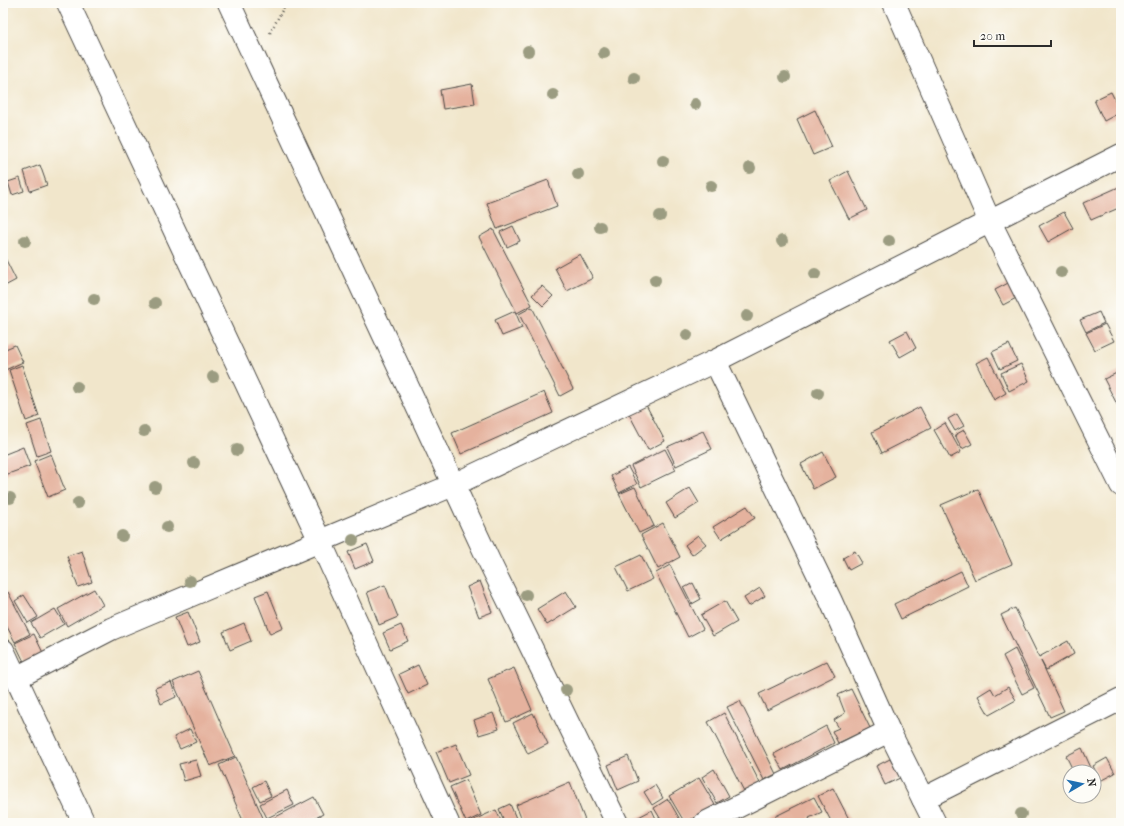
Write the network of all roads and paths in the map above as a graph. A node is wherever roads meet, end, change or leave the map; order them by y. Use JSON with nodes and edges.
{"nodes":[{"id":1,"x":68,"y":3,"type":"edge"},
{"id":2,"x":229,"y":3,"type":"edge"},
{"id":3,"x":894,"y":3,"type":"edge"},
{"id":4,"x":1121,"y":155,"type":"edge"},
{"id":5,"x":990,"y":222,"type":"junction"},
{"id":6,"x":715,"y":361,"type":"junction"},
{"id":7,"x":453,"y":485,"type":"junction"},
{"id":8,"x":1121,"y":485,"type":"edge"},
{"id":9,"x":320,"y":541,"type":"junction"},
{"id":10,"x":3,"y":650,"type":"edge"},
{"id":11,"x":16,"y":678,"type":"junction"},
{"id":12,"x":1121,"y":698,"type":"edge"},
{"id":13,"x":889,"y":731,"type":"junction"},
{"id":14,"x":923,"y":799,"type":"junction"},
{"id":15,"x":84,"y":823,"type":"edge"},
{"id":16,"x":448,"y":823,"type":"edge"},
{"id":17,"x":617,"y":823,"type":"edge"},
{"id":18,"x":705,"y":823,"type":"edge"},
{"id":19,"x":935,"y":823,"type":"edge"}],
"edges":[{"from":1,"to":9,"type":"street"},
{"from":2,"to":7,"type":"street"},
{"from":3,"to":5,"type":"street"},
{"from":4,"to":5,"type":"street"},
{"from":5,"to":6,"type":"street"},
{"from":5,"to":8,"type":"street"},
{"from":6,"to":7,"type":"street"},
{"from":6,"to":13,"type":"street"},
{"from":7,"to":9,"type":"street"},
{"from":7,"to":17,"type":"street"},
{"from":9,"to":11,"type":"street"},
{"from":9,"to":16,"type":"street"},
{"from":10,"to":11,"type":"street"},
{"from":11,"to":15,"type":"street"},
{"from":12,"to":14,"type":"street"},
{"from":13,"to":14,"type":"street"},
{"from":13,"to":18,"type":"street"},
{"from":14,"to":19,"type":"street"}]}
